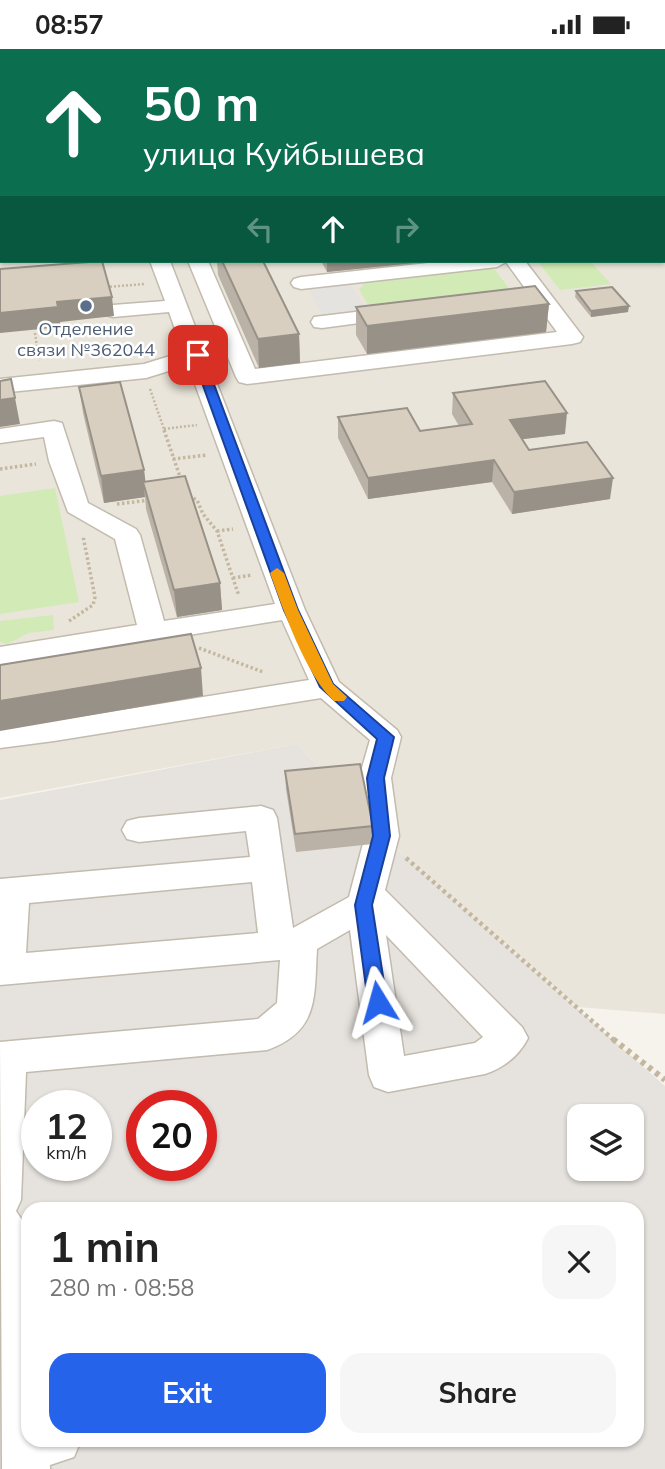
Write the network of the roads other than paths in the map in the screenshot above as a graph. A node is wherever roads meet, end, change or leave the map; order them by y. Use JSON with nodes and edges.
{"nodes":[{"id":1,"x":199,"y":263,"type":"edge"},
{"id":2,"x":290,"y":263,"type":"edge"},
{"id":3,"x":479,"y":263,"type":"edge"},
{"id":4,"x":515,"y":263,"type":"edge"},
{"id":5,"x":158,"y":272,"type":"edge"},
{"id":6,"x":301,"y":283,"type":"junction"},
{"id":7,"x":165,"y":307,"type":"dead end"},
{"id":8,"x":113,"y":311,"type":"edge"},
{"id":9,"x":413,"y":311,"type":"edge"},
{"id":10,"x":322,"y":322,"type":"junction"},
{"id":11,"x":198,"y":355,"type":"junction"},
{"id":12,"x":346,"y":365,"type":"junction"},
{"id":13,"x":0,"y":386,"type":"edge"},
{"id":14,"x":0,"y":436,"type":"edge"},
{"id":15,"x":291,"y":610,"type":"junction"},
{"id":16,"x":153,"y":633,"type":"junction"},
{"id":17,"x":0,"y":656,"type":"edge"},
{"id":18,"x":327,"y":687,"type":"junction"},
{"id":19,"x":0,"y":737,"type":"edge"},
{"id":20,"x":139,"y":830,"type":"dead end"},
{"id":21,"x":268,"y":869,"type":"junction"},
{"id":22,"x":7,"y":891,"type":"edge"},
{"id":23,"x":365,"y":899,"type":"junction"},
{"id":24,"x":288,"y":944,"type":"junction"},
{"id":25,"x":3,"y":970,"type":"edge"},
{"id":26,"x":3,"y":1058,"type":"edge"},
{"id":27,"x":0,"y":1201,"type":"edge"},
{"id":28,"x":0,"y":1224,"type":"edge"},
{"id":29,"x":21,"y":1295,"type":"edge"}],
"edges":[{"from":1,"to":12,"type":"street"},
{"from":2,"to":6,"type":"street"},
{"from":3,"to":6,"type":"street"},
{"from":4,"to":12,"type":"street"},
{"from":5,"to":11,"type":"street"},
{"from":6,"to":10,"type":"street"},
{"from":7,"to":8,"type":"street"},
{"from":9,"to":10,"type":"street"},
{"from":10,"to":12,"type":"street"},
{"from":11,"to":13,"type":"street"},
{"from":11,"to":15,"type":"street"},
{"from":14,"to":16,"type":"street"},
{"from":15,"to":16,"type":"street"},
{"from":15,"to":18,"type":"street"},
{"from":16,"to":17,"type":"street"},
{"from":18,"to":19,"type":"street"},
{"from":18,"to":23,"type":"street"},
{"from":20,"to":21,"type":"street"},
{"from":21,"to":22,"type":"street"},
{"from":21,"to":24,"type":"street"},
{"from":22,"to":25,"type":"street"},
{"from":23,"to":23,"type":"street"},
{"from":23,"to":24,"type":"street"},
{"from":24,"to":25,"type":"street"},
{"from":24,"to":26,"type":"street"},
{"from":26,"to":27,"type":"street"},
{"from":28,"to":29,"type":"street"}]}
